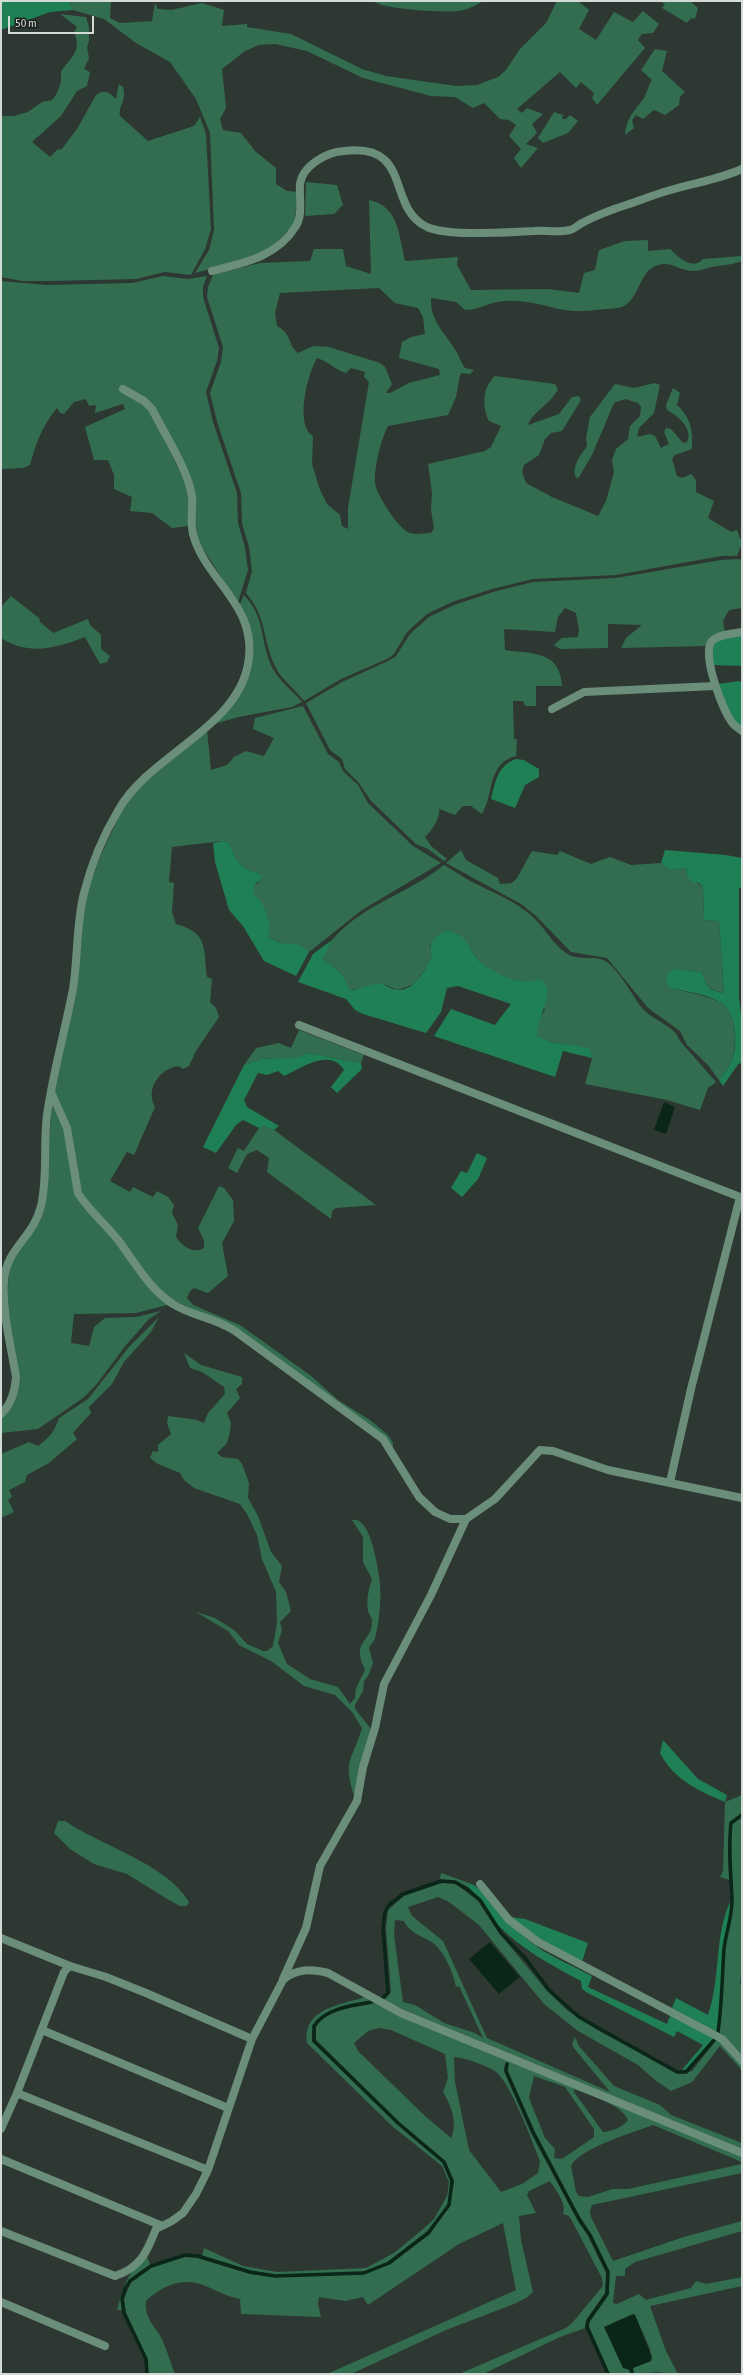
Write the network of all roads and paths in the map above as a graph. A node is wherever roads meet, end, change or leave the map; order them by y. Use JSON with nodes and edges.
{"nodes":[{"id":1,"x":742,"y":169,"type":"edge"},
{"id":2,"x":212,"y":271,"type":"dead end"},
{"id":3,"x":123,"y":389,"type":"dead end"},
{"id":4,"x":742,"y":632,"type":"edge"},
{"id":5,"x":715,"y":686,"type":"junction"},
{"id":6,"x":552,"y":708,"type":"dead end"},
{"id":7,"x":742,"y":731,"type":"edge"},
{"id":8,"x":299,"y":1025,"type":"dead end"},
{"id":9,"x":50,"y":1090,"type":"junction"},
{"id":10,"x":741,"y":1196,"type":"edge"},
{"id":11,"x":1,"y":1414,"type":"edge"},
{"id":12,"x":670,"y":1482,"type":"junction"},
{"id":13,"x":742,"y":1498,"type":"edge"},
{"id":14,"x":466,"y":1519,"type":"junction"},
{"id":15,"x":480,"y":1884,"type":"dead end"},
{"id":16,"x":1,"y":1938,"type":"edge"},
{"id":17,"x":70,"y":1966,"type":"junction"},
{"id":18,"x":283,"y":1980,"type":"junction"},
{"id":19,"x":42,"y":2030,"type":"junction"},
{"id":20,"x":252,"y":2039,"type":"junction"},
{"id":21,"x":742,"y":2061,"type":"edge"},
{"id":22,"x":18,"y":2093,"type":"junction"},
{"id":23,"x":228,"y":2108,"type":"junction"},
{"id":24,"x":1,"y":2129,"type":"edge"},
{"id":25,"x":742,"y":2153,"type":"edge"},
{"id":26,"x":1,"y":2159,"type":"edge"},
{"id":27,"x":208,"y":2170,"type":"junction"},
{"id":28,"x":160,"y":2225,"type":"junction"},
{"id":29,"x":1,"y":2231,"type":"edge"},
{"id":30,"x":1,"y":2302,"type":"edge"},
{"id":31,"x":105,"y":2346,"type":"dead end"}],
"edges":[{"from":1,"to":2,"type":"street"},
{"from":3,"to":9,"type":"street"},
{"from":4,"to":5,"type":"street"},
{"from":5,"to":6,"type":"street"},
{"from":5,"to":7,"type":"street"},
{"from":8,"to":10,"type":"street"},
{"from":9,"to":11,"type":"street"},
{"from":9,"to":14,"type":"street"},
{"from":10,"to":12,"type":"street"},
{"from":12,"to":13,"type":"street"},
{"from":12,"to":14,"type":"street"},
{"from":14,"to":18,"type":"street"},
{"from":15,"to":21,"type":"street"},
{"from":16,"to":17,"type":"street"},
{"from":17,"to":19,"type":"street"},
{"from":17,"to":20,"type":"street"},
{"from":18,"to":20,"type":"street"},
{"from":18,"to":25,"type":"street"},
{"from":19,"to":22,"type":"street"},
{"from":19,"to":23,"type":"street"},
{"from":20,"to":23,"type":"street"},
{"from":22,"to":24,"type":"street"},
{"from":22,"to":27,"type":"street"},
{"from":23,"to":27,"type":"street"},
{"from":26,"to":28,"type":"street"},
{"from":27,"to":28,"type":"street"},
{"from":28,"to":29,"type":"street"},
{"from":30,"to":31,"type":"street"}]}
